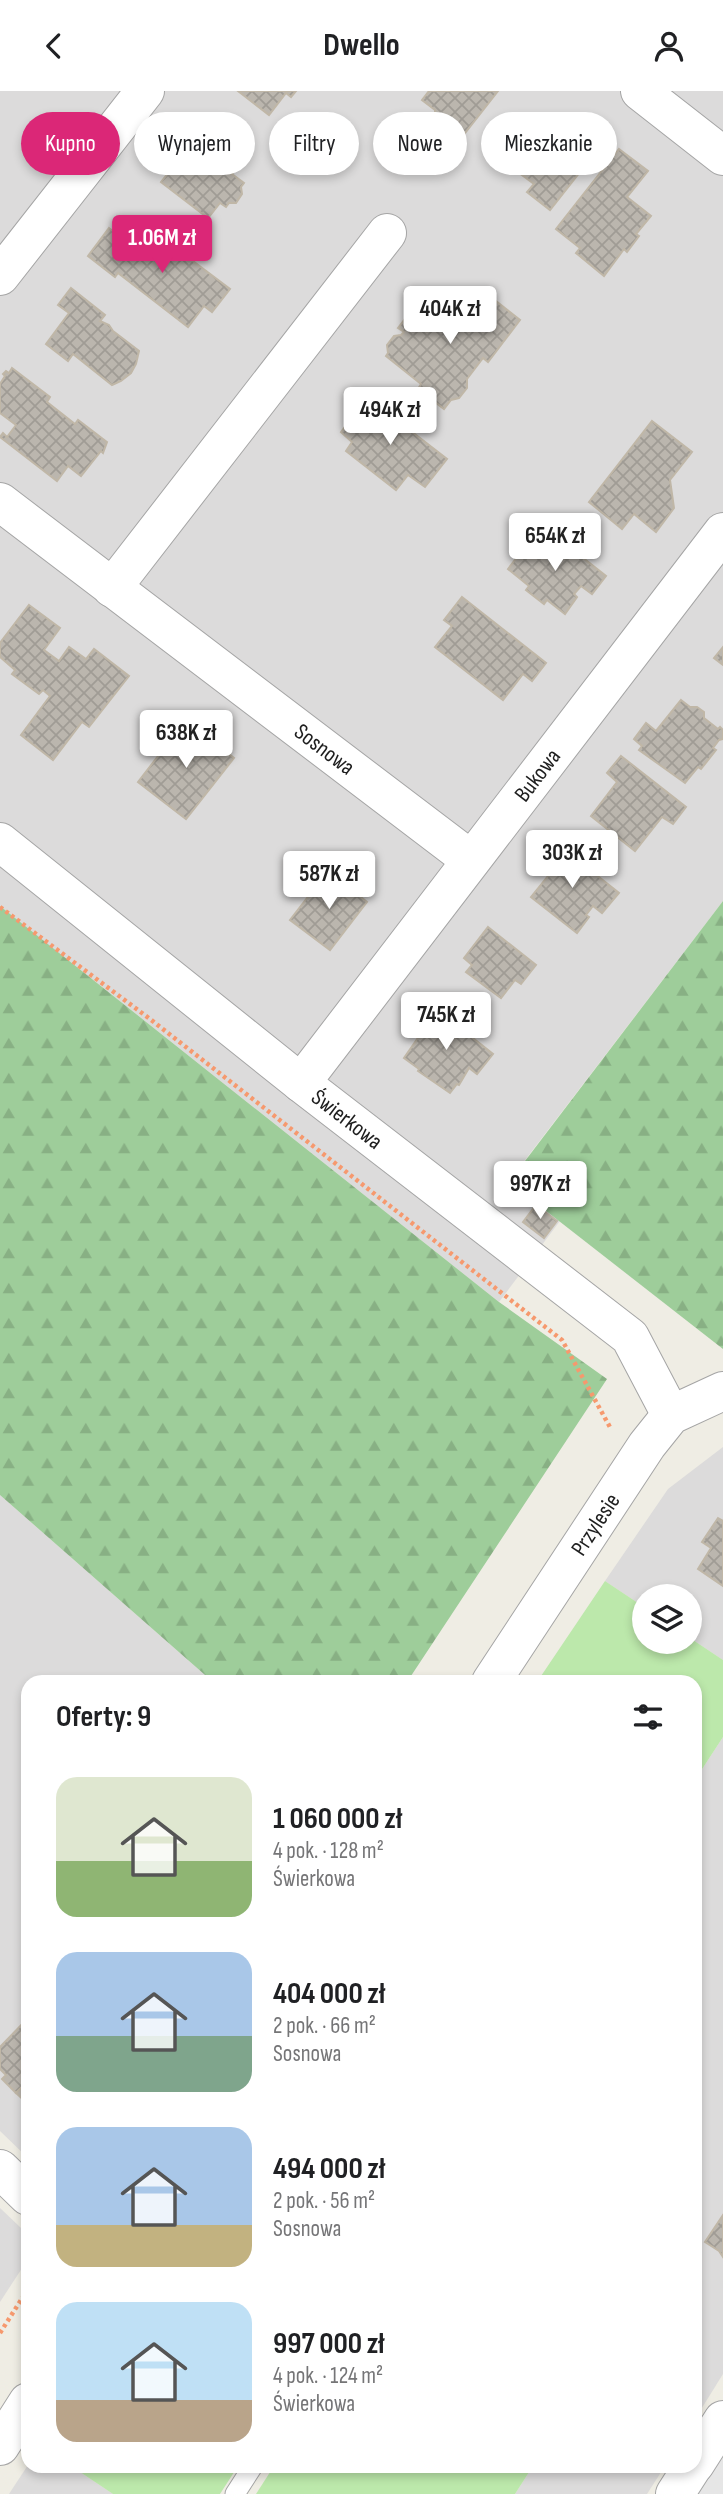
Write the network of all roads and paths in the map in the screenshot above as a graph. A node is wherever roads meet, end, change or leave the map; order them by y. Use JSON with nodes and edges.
{"nodes":[{"id":1,"x":145,"y":91,"type":"edge"},
{"id":2,"x":640,"y":91,"type":"edge"},
{"id":3,"x":723,"y":156,"type":"edge"},
{"id":4,"x":387,"y":233,"type":"dead end"},
{"id":5,"x":0,"y":276,"type":"edge"},
{"id":6,"x":0,"y":502,"type":"edge"},
{"id":7,"x":723,"y":532,"type":"edge"},
{"id":8,"x":112,"y":589,"type":"junction"},
{"id":9,"x":0,"y":842,"type":"edge"},
{"id":10,"x":471,"y":860,"type":"junction"},
{"id":11,"x":0,"y":907,"type":"edge"},
{"id":12,"x":301,"y":1083,"type":"junction"},
{"id":13,"x":723,"y":1391,"type":"edge"},
{"id":14,"x":671,"y":1415,"type":"junction"},
{"id":15,"x":632,"y":1466,"type":"junction"},
{"id":16,"x":496,"y":1675,"type":"edge"},
{"id":17,"x":0,"y":2169,"type":"edge"},
{"id":18,"x":21,"y":2189,"type":"edge"},
{"id":19,"x":21,"y":2300,"type":"edge"},
{"id":20,"x":0,"y":2333,"type":"edge"},
{"id":21,"x":21,"y":2413,"type":"edge"},
{"id":22,"x":723,"y":2420,"type":"edge"},
{"id":23,"x":0,"y":2446,"type":"edge"},
{"id":24,"x":702,"y":2453,"type":"edge"},
{"id":25,"x":248,"y":2473,"type":"edge"},
{"id":26,"x":689,"y":2473,"type":"edge"},
{"id":27,"x":235,"y":2494,"type":"edge"},
{"id":28,"x":675,"y":2494,"type":"edge"}],
"edges":[{"from":1,"to":5,"type":"street"},
{"from":2,"to":3,"type":"street"},
{"from":4,"to":8,"type":"street"},
{"from":6,"to":8,"type":"street","name":"Sosnowa"},
{"from":7,"to":10,"type":"street","name":"Bukowa"},
{"from":8,"to":10,"type":"street","name":"Sosnowa"},
{"from":9,"to":12,"type":"street","name":"Świerkowa"},
{"from":10,"to":12,"type":"street","name":"Bukowa"},
{"from":11,"to":15,"type":"path"},
{"from":12,"to":14,"type":"street","name":"Świerkowa"},
{"from":13,"to":14,"type":"street","name":"Przylesie"},
{"from":14,"to":15,"type":"street","name":"Przylesie"},
{"from":15,"to":16,"type":"street","name":"Przylesie"},
{"from":17,"to":18,"type":"street"},
{"from":19,"to":20,"type":"path"},
{"from":21,"to":23,"type":"street"},
{"from":22,"to":24,"type":"street"},
{"from":25,"to":27,"type":"lane"},
{"from":26,"to":28,"type":"street"}]}
